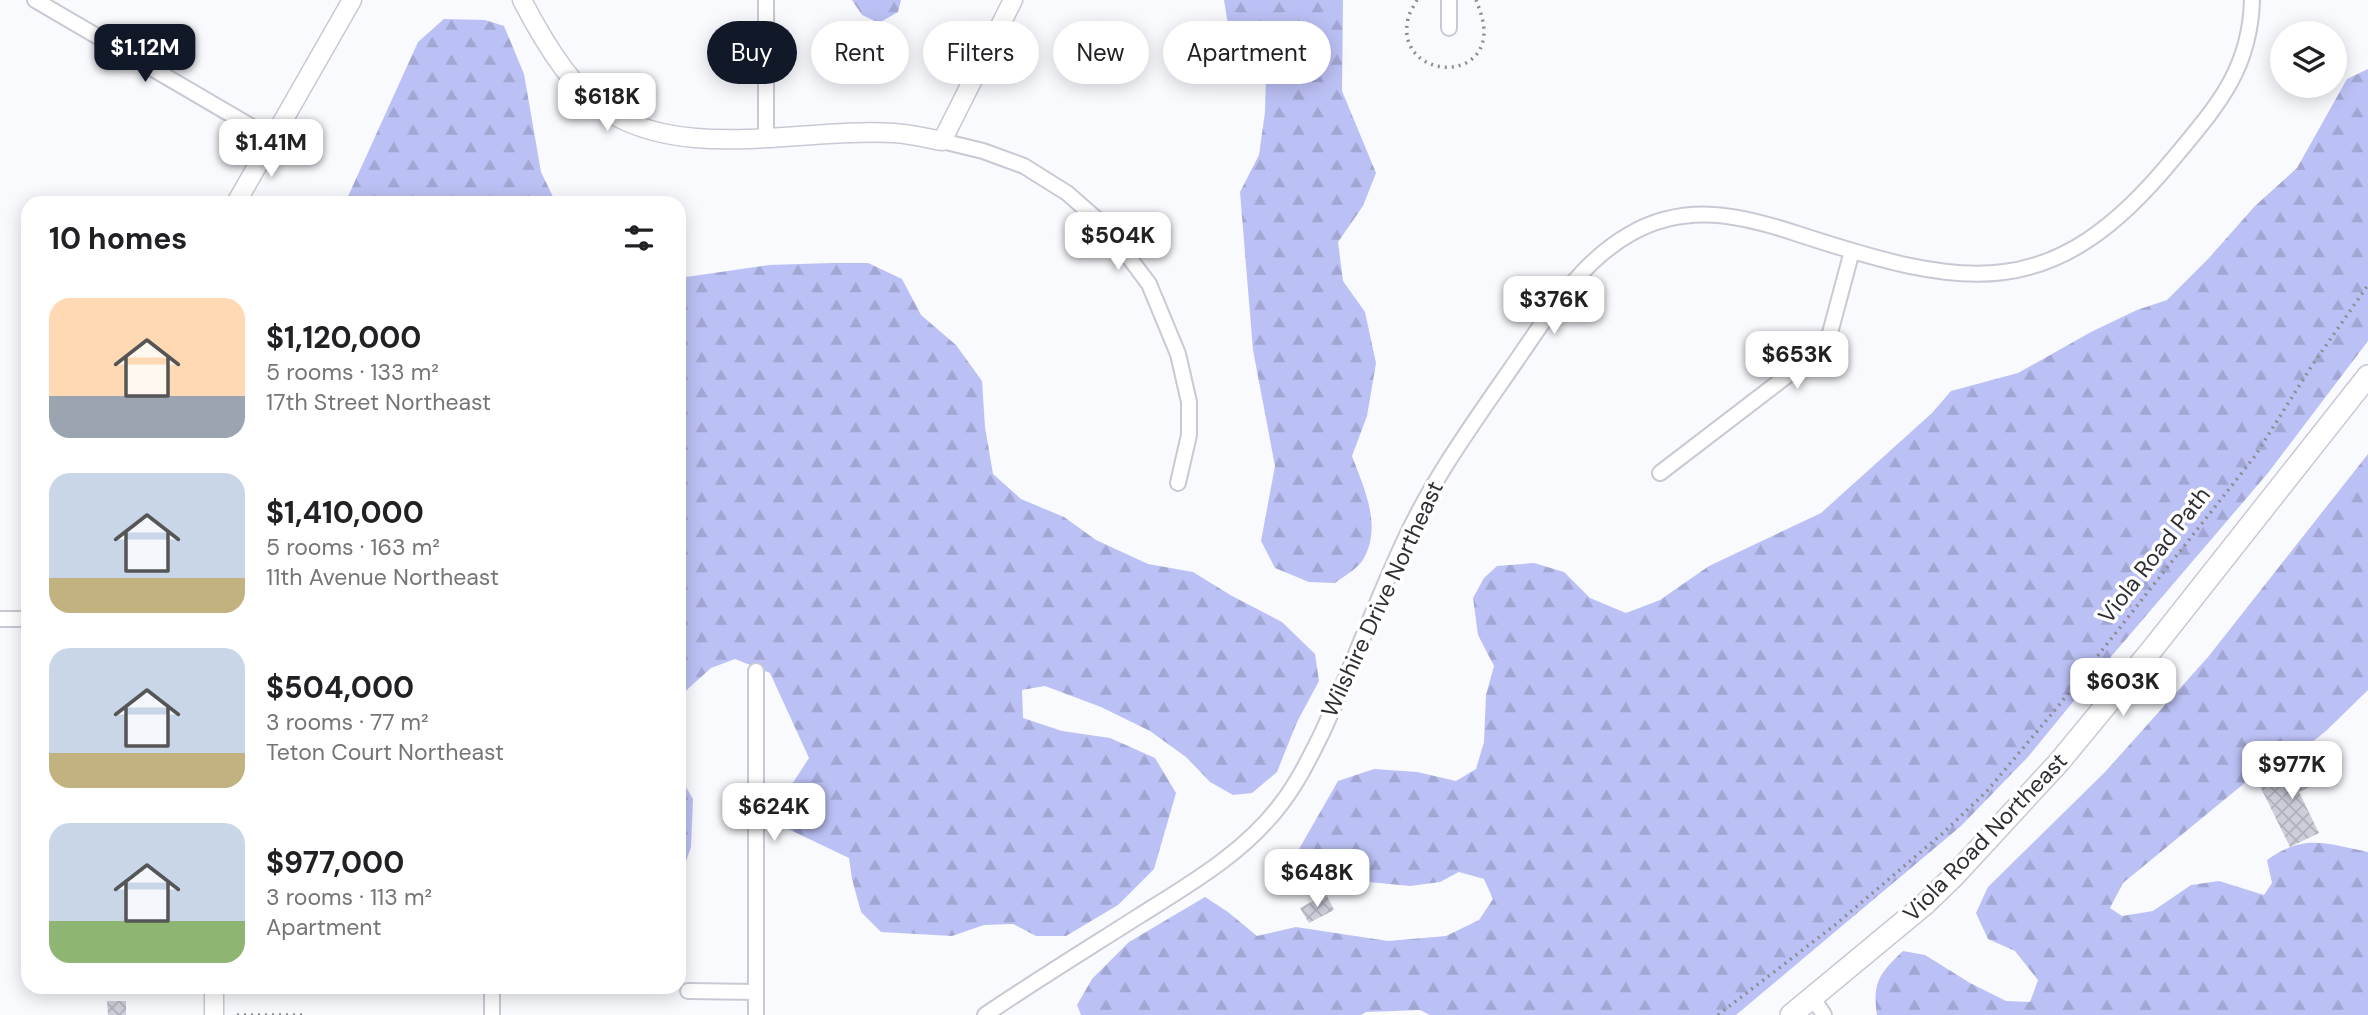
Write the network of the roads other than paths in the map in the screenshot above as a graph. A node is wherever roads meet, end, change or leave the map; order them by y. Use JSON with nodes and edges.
{"nodes":[{"id":1,"x":35,"y":0,"type":"edge"},
{"id":2,"x":352,"y":0,"type":"edge"},
{"id":3,"x":522,"y":0,"type":"edge"},
{"id":4,"x":766,"y":0,"type":"edge"},
{"id":5,"x":1013,"y":0,"type":"edge"},
{"id":6,"x":1449,"y":0,"type":"edge"},
{"id":7,"x":2252,"y":0,"type":"edge"},
{"id":8,"x":1449,"y":28,"type":"dead end"},
{"id":9,"x":766,"y":137,"type":"junction"},
{"id":10,"x":271,"y":138,"type":"junction"},
{"id":11,"x":942,"y":141,"type":"junction"},
{"id":12,"x":240,"y":196,"type":"edge"},
{"id":13,"x":1852,"y":251,"type":"junction"},
{"id":14,"x":2368,"y":376,"type":"edge"},
{"id":15,"x":1660,"y":473,"type":"dead end"},
{"id":16,"x":1178,"y":483,"type":"dead end"},
{"id":17,"x":0,"y":619,"type":"edge"},
{"id":18,"x":21,"y":619,"type":"edge"},
{"id":19,"x":756,"y":671,"type":"dead end"},
{"id":20,"x":688,"y":992,"type":"dead end"},
{"id":21,"x":756,"y":992,"type":"junction"},
{"id":22,"x":214,"y":994,"type":"edge"},
{"id":23,"x":492,"y":994,"type":"edge"},
{"id":24,"x":1818,"y":1007,"type":"edge"},
{"id":25,"x":214,"y":1015,"type":"edge"},
{"id":26,"x":492,"y":1015,"type":"edge"},
{"id":27,"x":756,"y":1015,"type":"edge"},
{"id":28,"x":985,"y":1015,"type":"edge"},
{"id":29,"x":1791,"y":1015,"type":"edge"}],
"edges":[{"from":1,"to":10,"type":"street"},
{"from":2,"to":10,"type":"street"},
{"from":3,"to":9,"type":"street"},
{"from":4,"to":9,"type":"street"},
{"from":5,"to":11,"type":"street"},
{"from":6,"to":8,"type":"street"},
{"from":7,"to":13,"type":"street","name":"Wilshire Drive Northeast"},
{"from":9,"to":11,"type":"street"},
{"from":10,"to":12,"type":"street"},
{"from":11,"to":16,"type":"street"},
{"from":13,"to":15,"type":"street"},
{"from":13,"to":28,"type":"street","name":"Wilshire Drive Northeast"},
{"from":14,"to":24,"type":"main road","name":"Viola Road Northeast"},
{"from":17,"to":18,"type":"street"},
{"from":19,"to":21,"type":"street"},
{"from":20,"to":21,"type":"street"},
{"from":21,"to":27,"type":"street"},
{"from":22,"to":25,"type":"street"},
{"from":23,"to":26,"type":"street"},
{"from":24,"to":29,"type":"main road","name":"Viola Road Northeast"}]}
